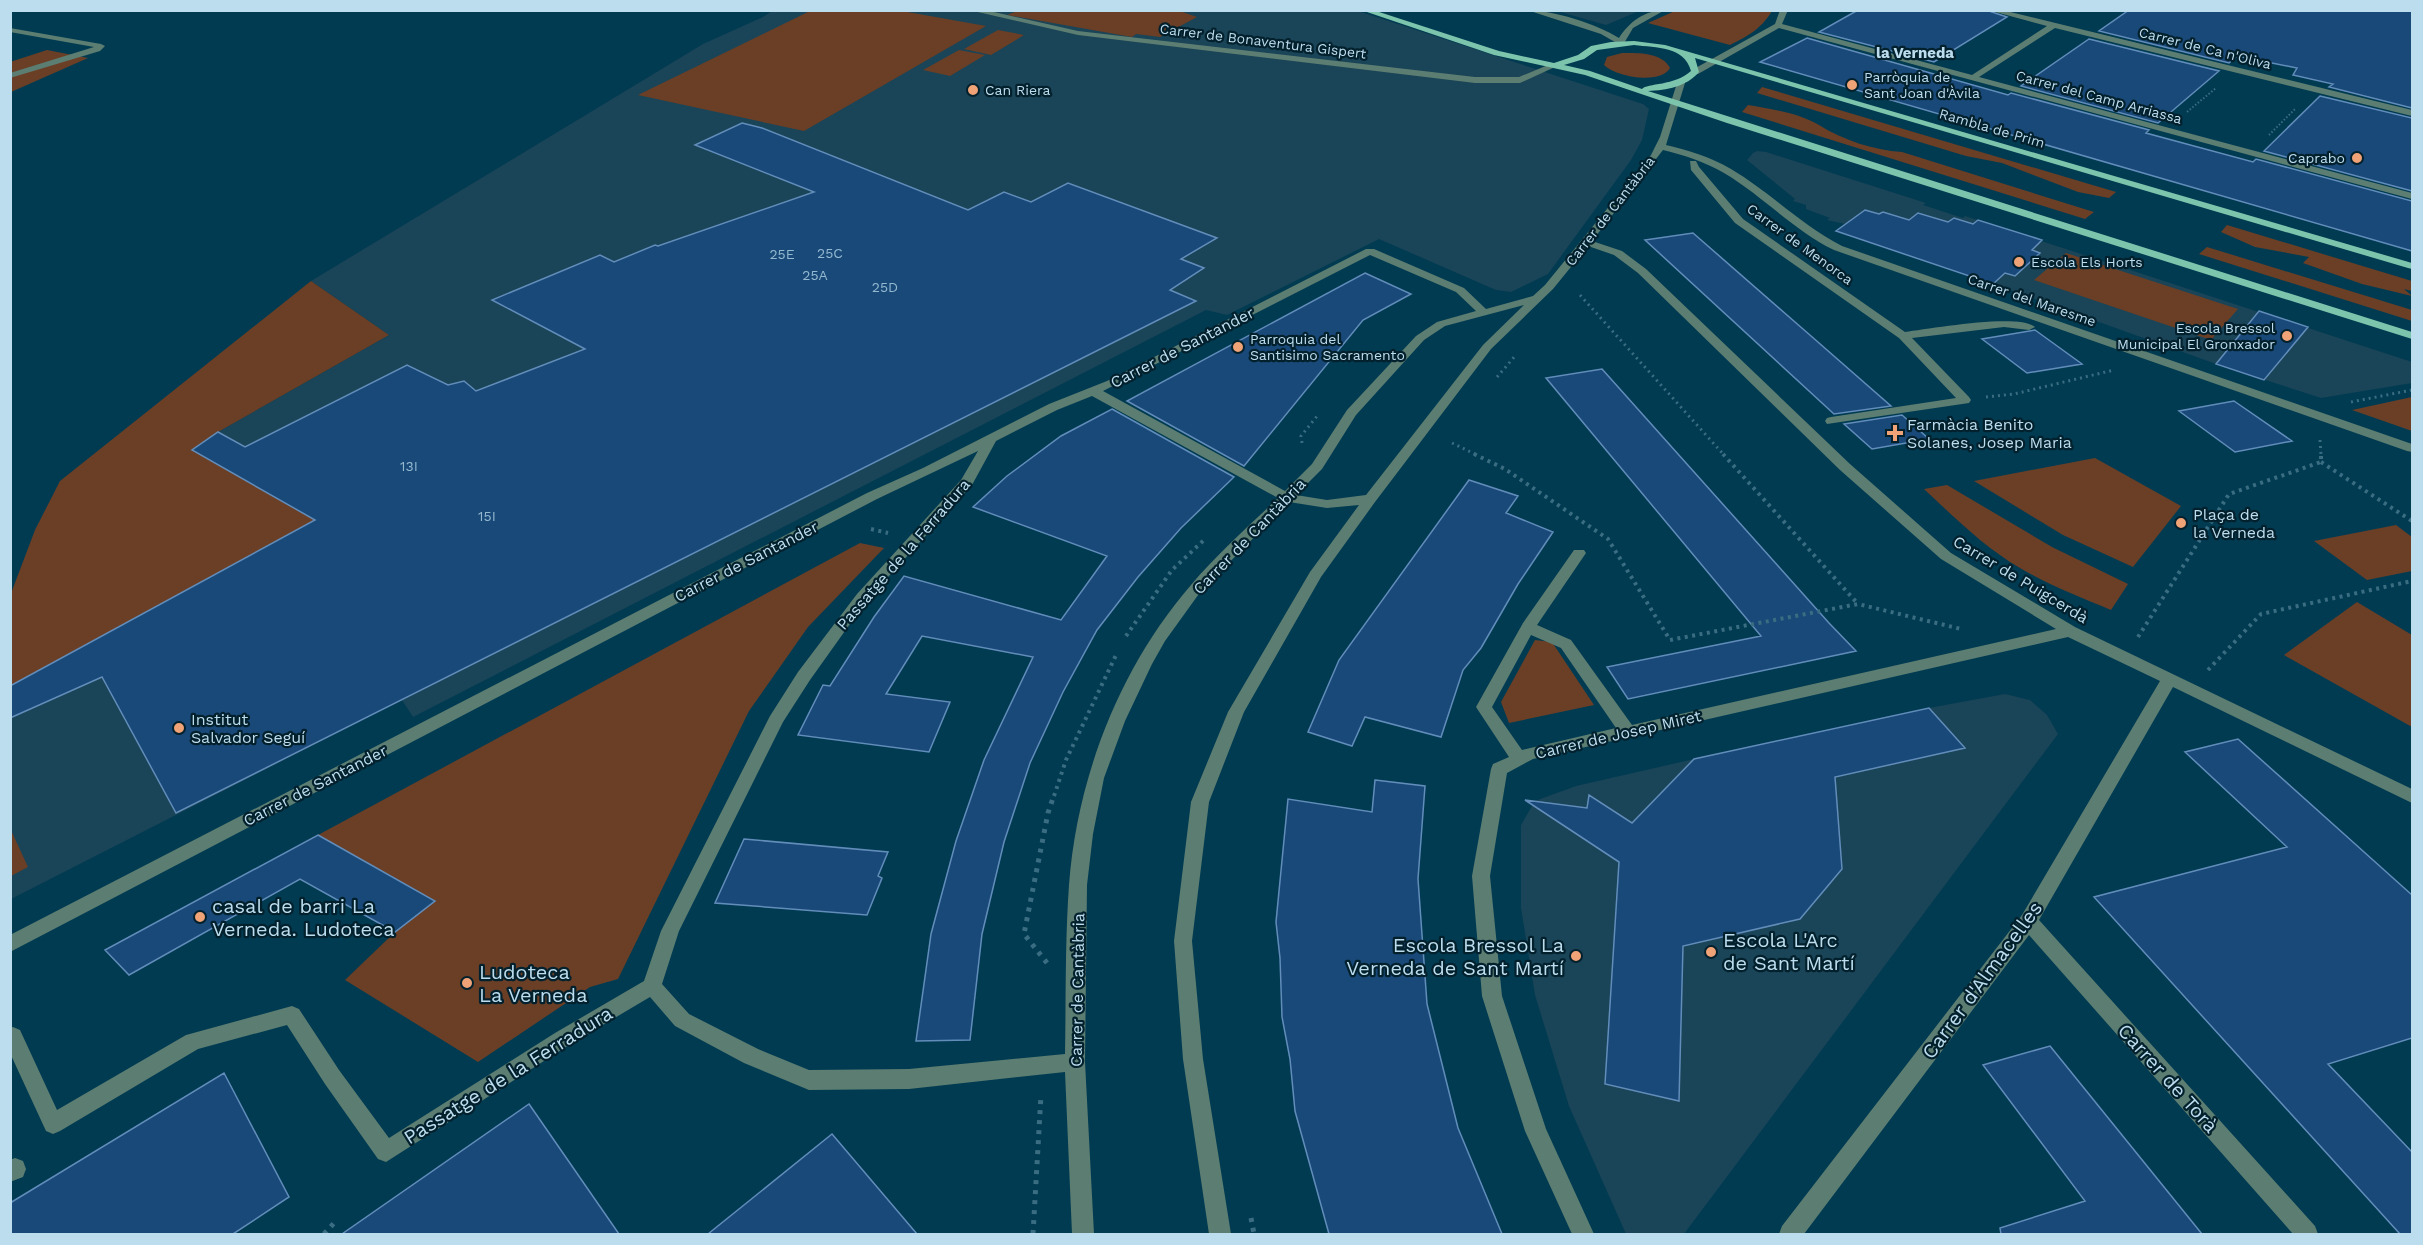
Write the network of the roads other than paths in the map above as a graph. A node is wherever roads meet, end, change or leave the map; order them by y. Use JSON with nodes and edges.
{"nodes":[{"id":1,"x":972,"y":10,"type":"edge"},
{"id":2,"x":1364,"y":10,"type":"edge"},
{"id":3,"x":1530,"y":10,"type":"edge"},
{"id":4,"x":1662,"y":10,"type":"edge"},
{"id":5,"x":1784,"y":10,"type":"edge"},
{"id":6,"x":1991,"y":10,"type":"edge"},
{"id":7,"x":1778,"y":25,"type":"junction"},
{"id":8,"x":2053,"y":26,"type":"junction"},
{"id":9,"x":10,"y":30,"type":"edge"},
{"id":10,"x":1620,"y":43,"type":"junction"},
{"id":11,"x":1687,"y":56,"type":"junction"},
{"id":12,"x":1581,"y":57,"type":"junction"},
{"id":13,"x":1713,"y":62,"type":"junction"},
{"id":14,"x":1551,"y":67,"type":"junction"},
{"id":15,"x":1695,"y":72,"type":"junction"},
{"id":16,"x":1587,"y":73,"type":"junction"},
{"id":17,"x":1976,"y":75,"type":"dead end"},
{"id":18,"x":10,"y":76,"type":"edge"},
{"id":19,"x":1681,"y":83,"type":"junction"},
{"id":20,"x":1635,"y":87,"type":"junction"},
{"id":21,"x":1674,"y":101,"type":"junction"},
{"id":22,"x":2412,"y":113,"type":"edge"},
{"id":23,"x":1660,"y":146,"type":"junction"},
{"id":24,"x":1693,"y":163,"type":"dead end"},
{"id":25,"x":2412,"y":196,"type":"edge"},
{"id":26,"x":1586,"y":242,"type":"junction"},
{"id":27,"x":2412,"y":266,"type":"edge"},
{"id":28,"x":1538,"y":298,"type":"junction"},
{"id":29,"x":1484,"y":313,"type":"junction"},
{"id":30,"x":2028,"y":327,"type":"dead end"},
{"id":31,"x":1903,"y":336,"type":"junction"},
{"id":32,"x":2412,"y":336,"type":"edge"},
{"id":33,"x":1093,"y":391,"type":"junction"},
{"id":34,"x":1831,"y":421,"type":"dead end"},
{"id":35,"x":990,"y":440,"type":"junction"},
{"id":36,"x":2412,"y":448,"type":"edge"},
{"id":37,"x":1288,"y":496,"type":"junction"},
{"id":38,"x":1370,"y":498,"type":"junction"},
{"id":39,"x":1579,"y":553,"type":"dead end"},
{"id":40,"x":1528,"y":627,"type":"junction"},
{"id":41,"x":2070,"y":631,"type":"junction"},
{"id":42,"x":2169,"y":680,"type":"junction"},
{"id":43,"x":1628,"y":732,"type":"junction"},
{"id":44,"x":1520,"y":759,"type":"junction"},
{"id":45,"x":2412,"y":796,"type":"edge"},
{"id":46,"x":2029,"y":921,"type":"junction"},
{"id":47,"x":10,"y":944,"type":"edge"},
{"id":48,"x":652,"y":986,"type":"junction"},
{"id":49,"x":14,"y":1036,"type":"dead end"},
{"id":50,"x":1075,"y":1062,"type":"junction"},
{"id":51,"x":1083,"y":1234,"type":"edge"},
{"id":52,"x":1220,"y":1234,"type":"edge"},
{"id":53,"x":1583,"y":1234,"type":"edge"},
{"id":54,"x":1790,"y":1234,"type":"edge"},
{"id":55,"x":2307,"y":1234,"type":"edge"}],
"edges":[{"from":1,"to":14,"type":"street","name":"Carrer de Bonaventura Gispert"},
{"from":2,"to":14,"type":"main road"},
{"from":3,"to":10,"type":"street","name":"Rambla de Prim"},
{"from":4,"to":10,"type":"street"},
{"from":5,"to":7,"type":"street"},
{"from":6,"to":8,"type":"street","name":"Carrer de Ca n'Oliva"},
{"from":7,"to":13,"type":"street"},
{"from":7,"to":25,"type":"street","name":"Carrer del Camp Arriassa"},
{"from":8,"to":17,"type":"street"},
{"from":8,"to":22,"type":"street","name":"Carrer de Ca n'Oliva"},
{"from":9,"to":18,"type":"street"},
{"from":10,"to":11,"type":"main road","name":"Rambla de Prim"},
{"from":10,"to":12,"type":"main road"},
{"from":11,"to":13,"type":"main road","name":"Rambla de Prim"},
{"from":11,"to":15,"type":"main road"},
{"from":12,"to":14,"type":"main road"},
{"from":12,"to":16,"type":"main road"},
{"from":13,"to":15,"type":"street"},
{"from":13,"to":27,"type":"main road","name":"Rambla de Prim"},
{"from":14,"to":16,"type":"main road"},
{"from":15,"to":19,"type":"main road"},
{"from":16,"to":20,"type":"main road"},
{"from":19,"to":20,"type":"main road"},
{"from":19,"to":21,"type":"street","name":"Carrer de Cantàbria"},
{"from":20,"to":21,"type":"main road"},
{"from":21,"to":23,"type":"street","name":"Carrer de Cantàbria"},
{"from":21,"to":32,"type":"main road"},
{"from":23,"to":26,"type":"street","name":"Carrer de Cantàbria"},
{"from":23,"to":36,"type":"street","name":"Carrer del Maresme"},
{"from":24,"to":31,"type":"street","name":"Carrer de Menorca"},
{"from":26,"to":28,"type":"street","name":"Carrer de Cantàbria"},
{"from":26,"to":41,"type":"street","name":"Carrer de Puigcerdà"},
{"from":28,"to":29,"type":"street","name":"Carrer de Cantàbria"},
{"from":28,"to":38,"type":"street","name":"Carrer de Cantàbria"},
{"from":29,"to":33,"type":"street","name":"Carrer de Santander"},
{"from":29,"to":37,"type":"street","name":"Carrer de Cantàbria"},
{"from":30,"to":31,"type":"street"},
{"from":31,"to":34,"type":"street","name":"Carrer de Menorca"},
{"from":33,"to":35,"type":"street","name":"Carrer de Santander"},
{"from":33,"to":37,"type":"street"},
{"from":35,"to":47,"type":"street","name":"Carrer de Santander"},
{"from":35,"to":48,"type":"street","name":"Passatge de la Ferradura"},
{"from":37,"to":38,"type":"street"},
{"from":37,"to":50,"type":"street","name":"Carrer de Cantàbria"},
{"from":38,"to":52,"type":"street","name":"Carrer de Cantàbria"},
{"from":39,"to":40,"type":"street"},
{"from":40,"to":43,"type":"street"},
{"from":40,"to":44,"type":"street"},
{"from":41,"to":42,"type":"street","name":"Carrer de Puigcerdà"},
{"from":41,"to":43,"type":"street","name":"Carrer de Josep Miret"},
{"from":42,"to":45,"type":"street","name":"Carrer de Puigcerdà"},
{"from":42,"to":46,"type":"street","name":"Carrer d'Almacelles"},
{"from":43,"to":44,"type":"street","name":"Carrer de Josep Miret"},
{"from":44,"to":53,"type":"street","name":"Carrer de Josep Miret"},
{"from":46,"to":54,"type":"street","name":"Carrer d'Almacelles"},
{"from":46,"to":55,"type":"street","name":"Carrer de Torà"},
{"from":48,"to":49,"type":"street","name":"Passatge de la Ferradura"},
{"from":48,"to":50,"type":"street"},
{"from":50,"to":51,"type":"street","name":"Carrer de Cantàbria"}]}
